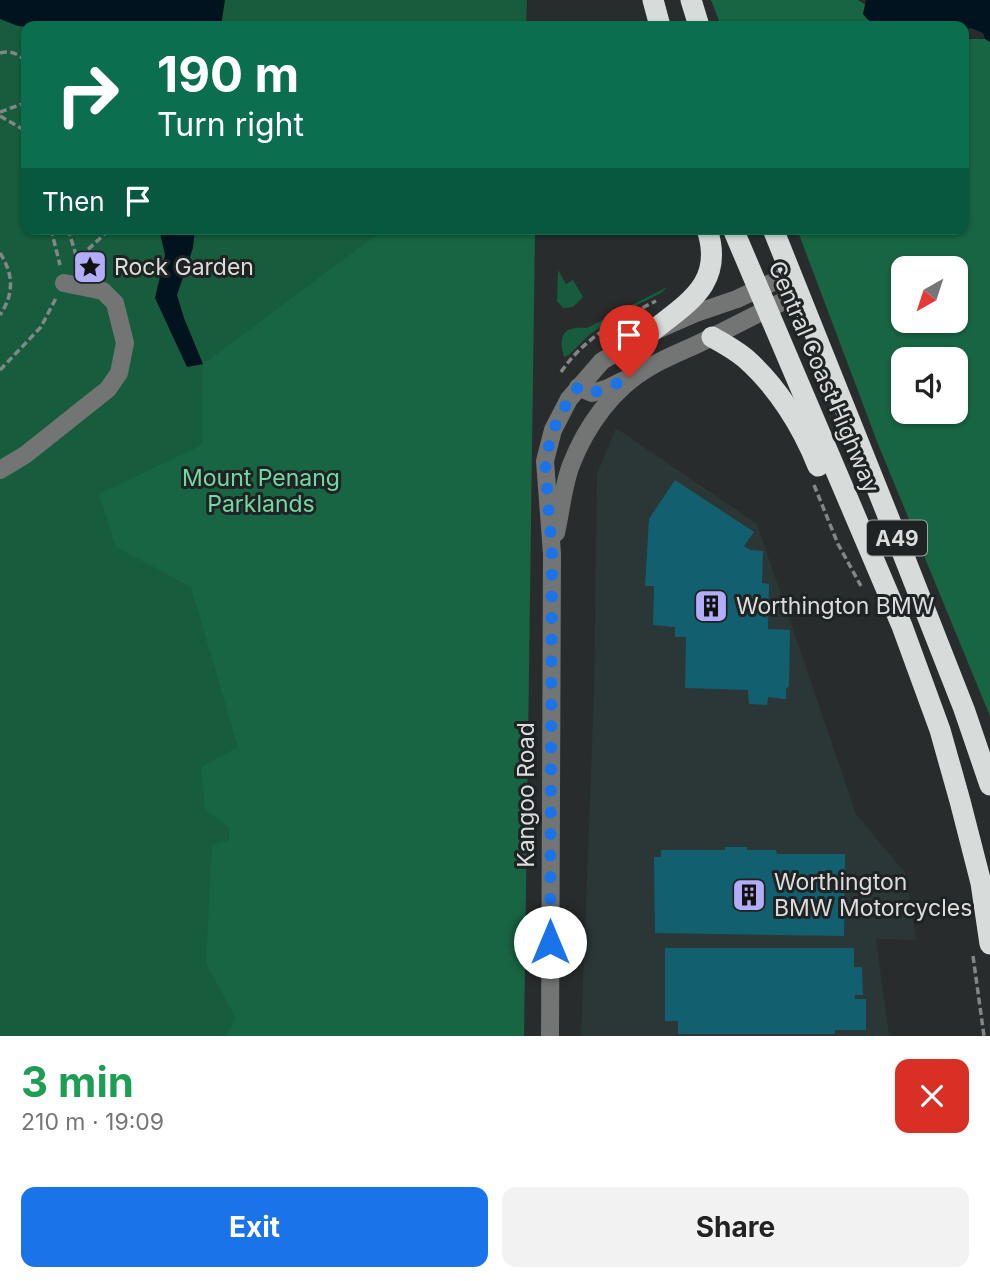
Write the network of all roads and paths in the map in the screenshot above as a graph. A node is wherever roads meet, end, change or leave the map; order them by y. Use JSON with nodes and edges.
{"nodes":[{"id":1,"x":653,"y":0,"type":"edge"},
{"id":2,"x":691,"y":0,"type":"edge"},
{"id":3,"x":659,"y":21,"type":"edge"},
{"id":4,"x":697,"y":21,"type":"edge"},
{"id":5,"x":0,"y":52,"type":"edge"},
{"id":6,"x":21,"y":57,"type":"edge"},
{"id":7,"x":21,"y":104,"type":"edge"},
{"id":8,"x":0,"y":114,"type":"edge"},
{"id":9,"x":21,"y":128,"type":"edge"},
{"id":10,"x":52,"y":235,"type":"edge"},
{"id":11,"x":70,"y":235,"type":"edge"},
{"id":12,"x":103,"y":235,"type":"edge"},
{"id":13,"x":709,"y":235,"type":"edge"},
{"id":14,"x":736,"y":235,"type":"edge"},
{"id":15,"x":775,"y":235,"type":"edge"},
{"id":16,"x":0,"y":253,"type":"edge"},
{"id":17,"x":64,"y":283,"type":"junction"},
{"id":18,"x":795,"y":284,"type":"junction"},
{"id":19,"x":664,"y":296,"type":"dead end"},
{"id":20,"x":763,"y":299,"type":"junction"},
{"id":21,"x":0,"y":316,"type":"edge"},
{"id":22,"x":650,"y":333,"type":"junction"},
{"id":23,"x":712,"y":337,"type":"junction"},
{"id":24,"x":650,"y":367,"type":"junction"},
{"id":25,"x":0,"y":370,"type":"edge"},
{"id":26,"x":561,"y":372,"type":"dead end"},
{"id":27,"x":578,"y":387,"type":"junction"},
{"id":28,"x":593,"y":423,"type":"junction"},
{"id":29,"x":0,"y":470,"type":"edge"},
{"id":30,"x":813,"y":484,"type":"dead end"},
{"id":31,"x":552,"y":554,"type":"junction"},
{"id":32,"x":874,"y":586,"type":"junction"},
{"id":33,"x":990,"y":785,"type":"edge"},
{"id":34,"x":981,"y":949,"type":"edge"},
{"id":35,"x":550,"y":1036,"type":"edge"},
{"id":36,"x":985,"y":1036,"type":"edge"}],
"edges":[{"from":1,"to":3,"type":"highway"},
{"from":2,"to":4,"type":"highway"},
{"from":5,"to":6,"type":"path"},
{"from":7,"to":8,"type":"path"},
{"from":8,"to":9,"type":"path"},
{"from":10,"to":17,"type":"path"},
{"from":11,"to":12,"type":"path"},
{"from":13,"to":22,"type":"highway"},
{"from":14,"to":20,"type":"highway","name":"Central Coast Highway","number":"A49"},
{"from":15,"to":18,"type":"highway","name":"Central Coast Highway","number":"A49"},
{"from":16,"to":21,"type":"path"},
{"from":17,"to":25,"type":"path"},
{"from":17,"to":29,"type":"street"},
{"from":18,"to":20,"type":"street","name":"Kangoo Road"},
{"from":18,"to":33,"type":"highway","name":"Central Coast Highway","number":"A49"},
{"from":19,"to":26,"type":"path"},
{"from":20,"to":22,"type":"street","name":"Kangoo Road"},
{"from":20,"to":23,"type":"street","name":"Kangoo Road"},
{"from":20,"to":32,"type":"highway","name":"Central Coast Highway","number":"A49"},
{"from":22,"to":27,"type":"street","name":"Kangoo Road"},
{"from":23,"to":24,"type":"street","name":"Kangoo Road"},
{"from":23,"to":32,"type":"highway"},
{"from":24,"to":27,"type":"street"},
{"from":24,"to":28,"type":"street","name":"Kangoo Road"},
{"from":27,"to":28,"type":"street"},
{"from":27,"to":31,"type":"street","name":"Kangoo Road"},
{"from":28,"to":31,"type":"street","name":"Kangoo Road"},
{"from":30,"to":32,"type":"path"},
{"from":31,"to":35,"type":"street","name":"Kangoo Road"},
{"from":32,"to":34,"type":"highway","name":"Central Coast Highway","number":"A49"},
{"from":34,"to":36,"type":"path"}]}
